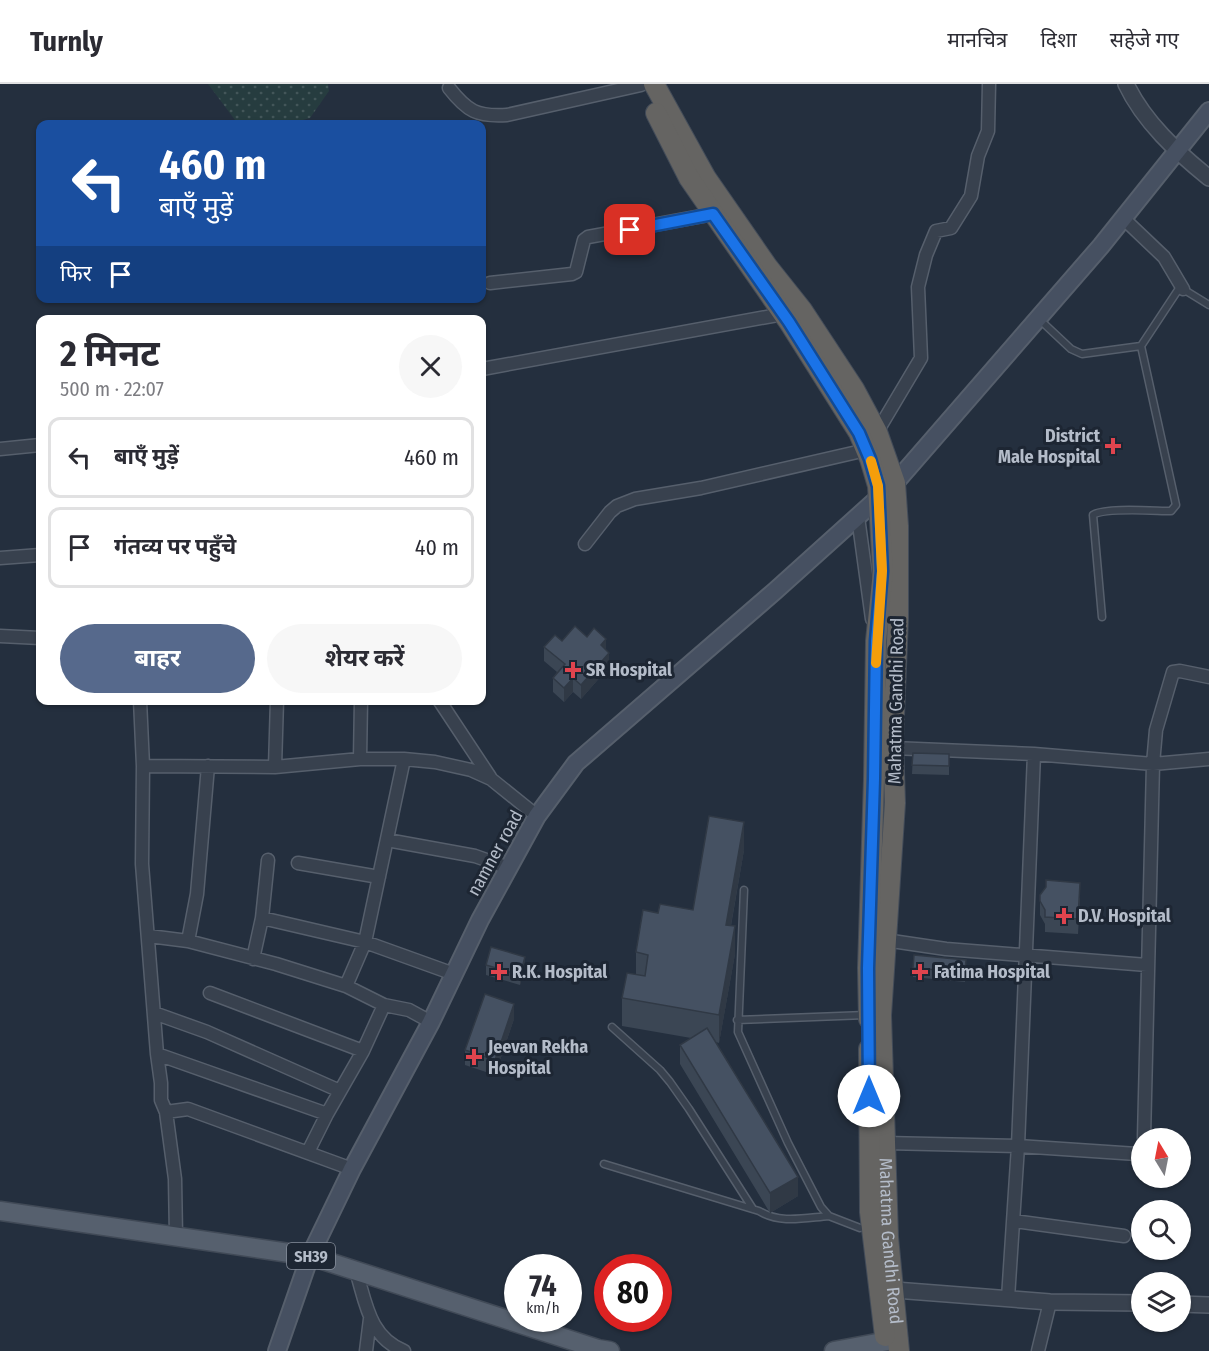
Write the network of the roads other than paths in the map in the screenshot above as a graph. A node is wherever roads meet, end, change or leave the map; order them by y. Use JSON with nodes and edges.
{"nodes":[{"id":1,"x":641,"y":84,"type":"edge"},
{"id":2,"x":654,"y":84,"type":"edge"},
{"id":3,"x":988,"y":84,"type":"edge"},
{"id":4,"x":1125,"y":84,"type":"edge"},
{"id":5,"x":449,"y":88,"type":"dead end"},
{"id":6,"x":1209,"y":111,"type":"edge"},
{"id":7,"x":1176,"y":150,"type":"junction"},
{"id":8,"x":1209,"y":178,"type":"edge"},
{"id":9,"x":713,"y":214,"type":"junction"},
{"id":10,"x":1123,"y":218,"type":"junction"},
{"id":11,"x":490,"y":283,"type":"dead end"},
{"id":12,"x":1183,"y":289,"type":"junction"},
{"id":13,"x":1209,"y":305,"type":"edge"},
{"id":14,"x":783,"y":314,"type":"junction"},
{"id":15,"x":1039,"y":318,"type":"junction"},
{"id":16,"x":1141,"y":346,"type":"junction"},
{"id":17,"x":486,"y":368,"type":"edge"},
{"id":18,"x":877,"y":432,"type":"junction"},
{"id":19,"x":36,"y":445,"type":"edge"},
{"id":20,"x":0,"y":449,"type":"edge"},
{"id":21,"x":866,"y":450,"type":"junction"},
{"id":22,"x":895,"y":483,"type":"junction"},
{"id":23,"x":879,"y":498,"type":"junction"},
{"id":24,"x":858,"y":516,"type":"junction"},
{"id":25,"x":585,"y":544,"type":"dead end"},
{"id":26,"x":36,"y":555,"type":"edge"},
{"id":27,"x":0,"y":558,"type":"edge"},
{"id":28,"x":1102,"y":617,"type":"dead end"},
{"id":29,"x":0,"y":636,"type":"edge"},
{"id":30,"x":36,"y":638,"type":"edge"},
{"id":31,"x":876,"y":646,"type":"junction"},
{"id":32,"x":1209,"y":677,"type":"edge"},
{"id":33,"x":140,"y":705,"type":"edge"},
{"id":34,"x":278,"y":705,"type":"edge"},
{"id":35,"x":361,"y":705,"type":"edge"},
{"id":36,"x":442,"y":705,"type":"edge"},
{"id":37,"x":893,"y":748,"type":"junction"},
{"id":38,"x":1034,"y":754,"type":"junction"},
{"id":39,"x":360,"y":759,"type":"junction"},
{"id":40,"x":404,"y":759,"type":"junction"},
{"id":41,"x":1209,"y":759,"type":"edge"},
{"id":42,"x":1154,"y":764,"type":"junction"},
{"id":43,"x":143,"y":766,"type":"junction"},
{"id":44,"x":208,"y":766,"type":"junction"},
{"id":45,"x":275,"y":767,"type":"junction"},
{"id":46,"x":491,"y":779,"type":"junction"},
{"id":47,"x":537,"y":816,"type":"junction"},
{"id":48,"x":387,"y":840,"type":"junction"},
{"id":49,"x":268,"y":860,"type":"dead end"},
{"id":50,"x":298,"y":863,"type":"dead end"},
{"id":51,"x":509,"y":868,"type":"junction"},
{"id":52,"x":379,"y":877,"type":"junction"},
{"id":53,"x":744,"y":890,"type":"dead end"},
{"id":54,"x":262,"y":918,"type":"junction"},
{"id":55,"x":149,"y":936,"type":"junction"},
{"id":56,"x":188,"y":941,"type":"junction"},
{"id":57,"x":365,"y":942,"type":"junction"},
{"id":58,"x":885,"y":948,"type":"junction"},
{"id":59,"x":1026,"y":954,"type":"junction"},
{"id":60,"x":254,"y":959,"type":"junction"},
{"id":61,"x":1148,"y":965,"type":"junction"},
{"id":62,"x":454,"y":974,"type":"junction"},
{"id":63,"x":346,"y":986,"type":"junction"},
{"id":64,"x":210,"y":993,"type":"dead end"},
{"id":65,"x":384,"y":1005,"type":"junction"},
{"id":66,"x":154,"y":1012,"type":"junction"},
{"id":67,"x":869,"y":1015,"type":"junction"},
{"id":68,"x":737,"y":1020,"type":"junction"},
{"id":69,"x":430,"y":1022,"type":"junction"},
{"id":70,"x":612,"y":1027,"type":"dead end"},
{"id":71,"x":363,"y":1051,"type":"junction"},
{"id":72,"x":157,"y":1054,"type":"junction"},
{"id":73,"x":340,"y":1091,"type":"junction"},
{"id":74,"x":166,"y":1112,"type":"junction"},
{"id":75,"x":327,"y":1114,"type":"junction"},
{"id":76,"x":1144,"y":1128,"type":"edge"},
{"id":77,"x":885,"y":1143,"type":"junction"},
{"id":78,"x":1018,"y":1146,"type":"junction"},
{"id":79,"x":308,"y":1152,"type":"junction"},
{"id":80,"x":1131,"y":1154,"type":"edge"},
{"id":81,"x":604,"y":1164,"type":"dead end"},
{"id":82,"x":352,"y":1169,"type":"junction"},
{"id":83,"x":753,"y":1209,"type":"junction"},
{"id":84,"x":0,"y":1211,"type":"edge"},
{"id":85,"x":829,"y":1216,"type":"junction"},
{"id":86,"x":1014,"y":1221,"type":"junction"},
{"id":87,"x":860,"y":1228,"type":"dead end"},
{"id":88,"x":176,"y":1236,"type":"junction"},
{"id":89,"x":1124,"y":1236,"type":"dead end"},
{"id":90,"x":310,"y":1256,"type":"junction"},
{"id":91,"x":356,"y":1271,"type":"junction"},
{"id":92,"x":887,"y":1291,"type":"junction"},
{"id":93,"x":1008,"y":1298,"type":"junction"},
{"id":94,"x":1050,"y":1302,"type":"junction"},
{"id":95,"x":1131,"y":1303,"type":"edge"},
{"id":96,"x":1191,"y":1304,"type":"edge"},
{"id":97,"x":1209,"y":1305,"type":"edge"},
{"id":98,"x":370,"y":1319,"type":"junction"},
{"id":99,"x":892,"y":1346,"type":"edge"},
{"id":100,"x":278,"y":1351,"type":"edge"},
{"id":101,"x":366,"y":1351,"type":"edge"},
{"id":102,"x":404,"y":1351,"type":"edge"},
{"id":103,"x":610,"y":1351,"type":"edge"},
{"id":104,"x":834,"y":1351,"type":"edge"},
{"id":105,"x":1038,"y":1351,"type":"edge"}],
"edges":[{"from":1,"to":5,"type":"street"},
{"from":1,"to":9,"type":"highway","name":"Mahatma Gandhi Road"},
{"from":2,"to":18,"type":"highway","name":"Mahatma Gandhi Road"},
{"from":3,"to":18,"type":"street"},
{"from":4,"to":7,"type":"street"},
{"from":6,"to":7,"type":"main road","name":"namner road"},
{"from":7,"to":8,"type":"street"},
{"from":7,"to":10,"type":"main road","name":"namner road"},
{"from":9,"to":11,"type":"street"},
{"from":9,"to":14,"type":"highway","name":"Mahatma Gandhi Road"},
{"from":10,"to":12,"type":"street"},
{"from":10,"to":15,"type":"main road","name":"namner road"},
{"from":12,"to":13,"type":"lane"},
{"from":12,"to":16,"type":"lane"},
{"from":14,"to":17,"type":"street"},
{"from":14,"to":21,"type":"highway","name":"Mahatma Gandhi Road"},
{"from":15,"to":16,"type":"lane"},
{"from":15,"to":22,"type":"main road","name":"namner road"},
{"from":16,"to":28,"type":"lane"},
{"from":18,"to":22,"type":"highway","name":"Mahatma Gandhi Road"},
{"from":19,"to":20,"type":"street"},
{"from":21,"to":23,"type":"highway","name":"Mahatma Gandhi Road"},
{"from":21,"to":25,"type":"street"},
{"from":22,"to":23,"type":"main road","name":"namner road"},
{"from":22,"to":37,"type":"highway","name":"Mahatma Gandhi Road"},
{"from":23,"to":24,"type":"main road","name":"namner road"},
{"from":23,"to":31,"type":"highway","name":"Mahatma Gandhi Road"},
{"from":24,"to":31,"type":"street"},
{"from":24,"to":47,"type":"main road","name":"namner road"},
{"from":26,"to":27,"type":"street"},
{"from":29,"to":30,"type":"street"},
{"from":31,"to":67,"type":"highway","name":"Mahatma Gandhi Road"},
{"from":32,"to":42,"type":"street"},
{"from":33,"to":43,"type":"street"},
{"from":34,"to":45,"type":"street"},
{"from":35,"to":39,"type":"street"},
{"from":36,"to":46,"type":"street"},
{"from":37,"to":38,"type":"street"},
{"from":37,"to":58,"type":"highway","name":"Mahatma Gandhi Road"},
{"from":38,"to":42,"type":"street"},
{"from":38,"to":59,"type":"street"},
{"from":39,"to":40,"type":"street"},
{"from":39,"to":45,"type":"street"},
{"from":40,"to":46,"type":"street"},
{"from":40,"to":48,"type":"street"},
{"from":41,"to":42,"type":"street"},
{"from":42,"to":61,"type":"street"},
{"from":43,"to":44,"type":"street"},
{"from":43,"to":55,"type":"street"},
{"from":44,"to":45,"type":"street"},
{"from":44,"to":56,"type":"street"},
{"from":46,"to":47,"type":"street"},
{"from":47,"to":51,"type":"main road","name":"namner road"},
{"from":48,"to":51,"type":"street"},
{"from":48,"to":52,"type":"street"},
{"from":49,"to":54,"type":"street"},
{"from":50,"to":52,"type":"street"},
{"from":51,"to":62,"type":"main road","name":"namner road"},
{"from":52,"to":57,"type":"street"},
{"from":53,"to":68,"type":"lane"},
{"from":54,"to":57,"type":"street"},
{"from":54,"to":60,"type":"street"},
{"from":55,"to":56,"type":"street"},
{"from":55,"to":66,"type":"street"},
{"from":56,"to":60,"type":"street"},
{"from":57,"to":62,"type":"street"},
{"from":57,"to":63,"type":"street"},
{"from":58,"to":59,"type":"street"},
{"from":58,"to":77,"type":"highway","name":"Mahatma Gandhi Road"},
{"from":59,"to":61,"type":"street"},
{"from":59,"to":78,"type":"street"},
{"from":60,"to":63,"type":"street"},
{"from":61,"to":76,"type":"street"},
{"from":62,"to":69,"type":"main road","name":"namner road"},
{"from":63,"to":65,"type":"street"},
{"from":64,"to":71,"type":"street"},
{"from":65,"to":69,"type":"street"},
{"from":65,"to":71,"type":"street"},
{"from":66,"to":72,"type":"street"},
{"from":66,"to":73,"type":"street"},
{"from":67,"to":68,"type":"lane"},
{"from":67,"to":92,"type":"highway","name":"Mahatma Gandhi Road"},
{"from":68,"to":85,"type":"lane"},
{"from":69,"to":82,"type":"main road","name":"namner road"},
{"from":70,"to":83,"type":"lane"},
{"from":71,"to":73,"type":"street"},
{"from":72,"to":74,"type":"street"},
{"from":72,"to":75,"type":"street"},
{"from":73,"to":75,"type":"street"},
{"from":74,"to":79,"type":"street"},
{"from":74,"to":88,"type":"street"},
{"from":75,"to":79,"type":"street"},
{"from":77,"to":78,"type":"street"},
{"from":77,"to":92,"type":"highway","name":"Mahatma Gandhi Road"},
{"from":78,"to":80,"type":"street"},
{"from":78,"to":86,"type":"street"},
{"from":79,"to":82,"type":"street"},
{"from":81,"to":83,"type":"lane"},
{"from":82,"to":90,"type":"main road","name":"namner road"},
{"from":83,"to":85,"type":"lane"},
{"from":84,"to":88,"type":"main road","number":"SH39"},
{"from":85,"to":87,"type":"lane"},
{"from":86,"to":89,"type":"street"},
{"from":86,"to":93,"type":"street"},
{"from":88,"to":90,"type":"main road","number":"SH39"},
{"from":90,"to":91,"type":"main road","number":"SH39"},
{"from":90,"to":100,"type":"main road","name":"namner road"},
{"from":91,"to":98,"type":"street"},
{"from":91,"to":103,"type":"main road","number":"SH39"},
{"from":92,"to":93,"type":"street"},
{"from":92,"to":99,"type":"highway","name":"Mahatma Gandhi Road"},
{"from":93,"to":94,"type":"street"},
{"from":94,"to":95,"type":"street"},
{"from":94,"to":105,"type":"street"},
{"from":96,"to":97,"type":"street"},
{"from":98,"to":101,"type":"street"},
{"from":98,"to":102,"type":"street"},
{"from":99,"to":104,"type":"main road"}]}
